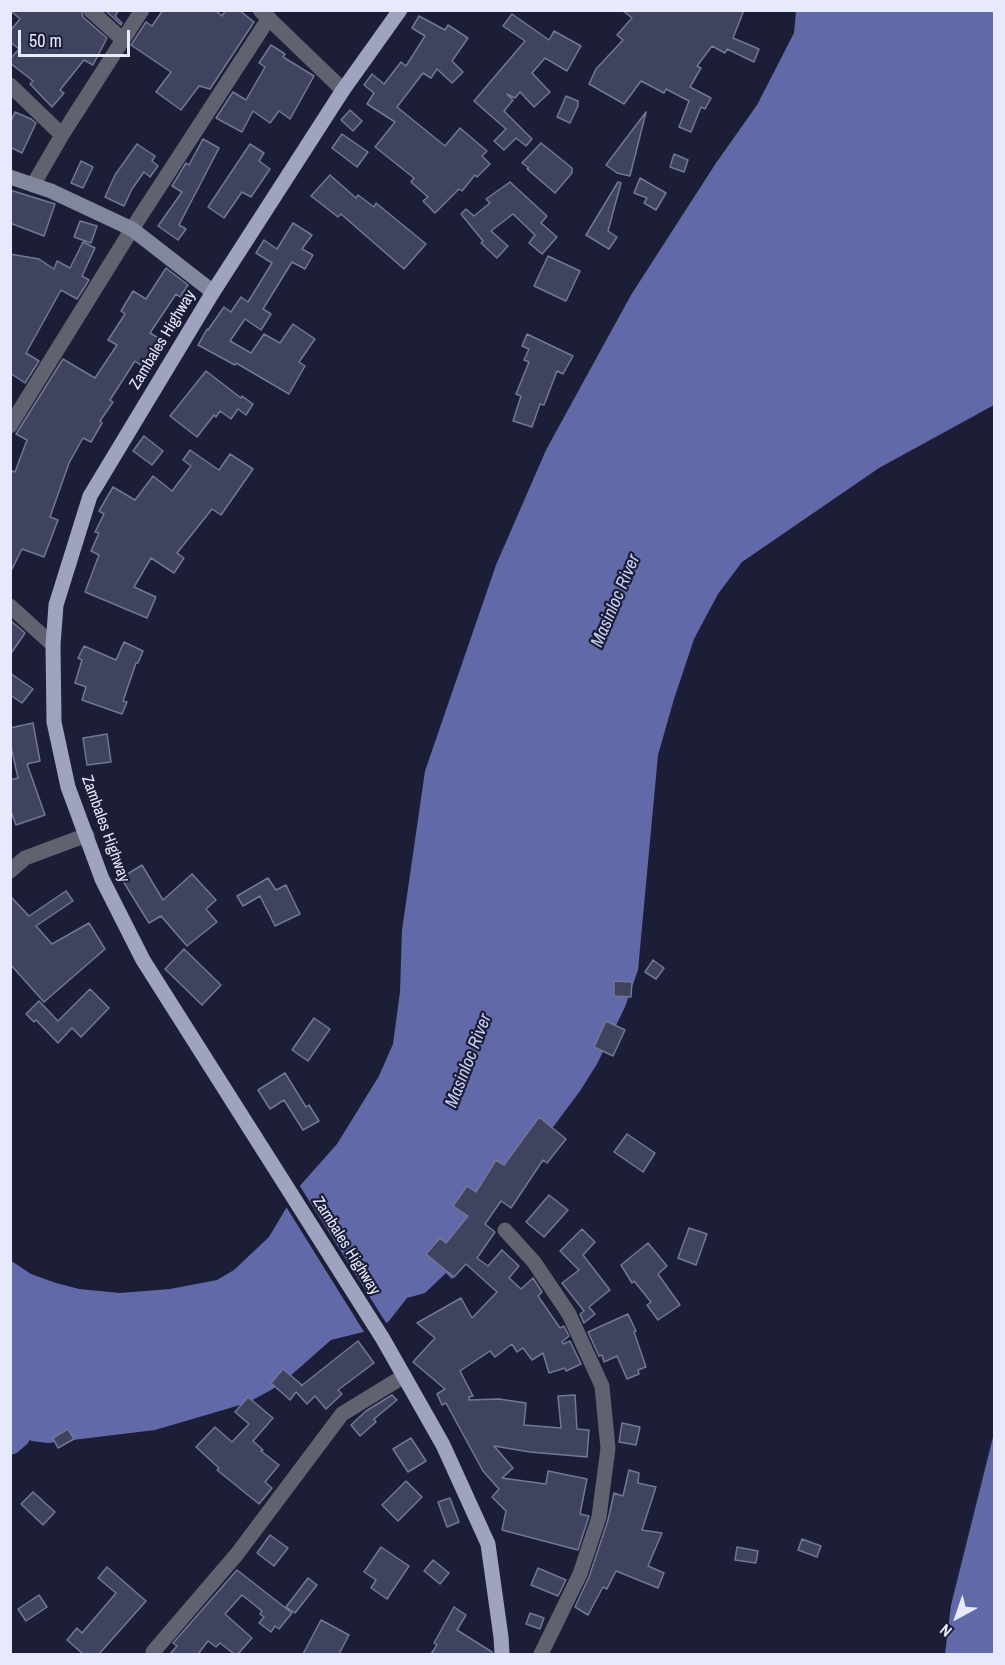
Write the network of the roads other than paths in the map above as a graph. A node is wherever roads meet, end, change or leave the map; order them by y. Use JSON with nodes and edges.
{"nodes":[{"id":1,"x":90,"y":10,"type":"edge"},
{"id":2,"x":142,"y":10,"type":"edge"},
{"id":3,"x":400,"y":10,"type":"edge"},
{"id":4,"x":265,"y":14,"type":"edge"},
{"id":5,"x":123,"y":40,"type":"junction"},
{"id":6,"x":10,"y":85,"type":"edge"},
{"id":7,"x":344,"y":90,"type":"junction"},
{"id":8,"x":62,"y":135,"type":"junction"},
{"id":9,"x":10,"y":177,"type":"edge"},
{"id":10,"x":33,"y":185,"type":"junction"},
{"id":11,"x":132,"y":229,"type":"junction"},
{"id":12,"x":213,"y":292,"type":"junction"},
{"id":13,"x":10,"y":426,"type":"edge"},
{"id":14,"x":10,"y":606,"type":"edge"},
{"id":15,"x":53,"y":645,"type":"junction"},
{"id":16,"x":87,"y":835,"type":"junction"},
{"id":17,"x":10,"y":872,"type":"edge"},
{"id":18,"x":505,"y":1230,"type":"dead end"},
{"id":19,"x":404,"y":1376,"type":"junction"},
{"id":20,"x":153,"y":1652,"type":"dead end"},
{"id":21,"x":502,"y":1654,"type":"edge"},
{"id":22,"x":541,"y":1654,"type":"edge"}],
"edges":[{"from":1,"to":5,"type":"street"},
{"from":2,"to":5,"type":"street"},
{"from":3,"to":7,"type":"main road","name":"Zambales Highway"},
{"from":4,"to":7,"type":"street"},
{"from":4,"to":11,"type":"street"},
{"from":5,"to":8,"type":"street"},
{"from":6,"to":8,"type":"street"},
{"from":7,"to":12,"type":"main road","name":"Zambales Highway"},
{"from":8,"to":10,"type":"street"},
{"from":9,"to":10,"type":"street"},
{"from":10,"to":11,"type":"street"},
{"from":11,"to":12,"type":"street"},
{"from":11,"to":13,"type":"street"},
{"from":12,"to":15,"type":"main road","name":"Zambales Highway"},
{"from":14,"to":15,"type":"street"},
{"from":15,"to":16,"type":"main road","name":"Zambales Highway"},
{"from":16,"to":17,"type":"street"},
{"from":16,"to":19,"type":"main road","name":"Zambales Highway"},
{"from":18,"to":22,"type":"street"},
{"from":19,"to":20,"type":"street"},
{"from":19,"to":21,"type":"main road","name":"Zambales Highway"}]}
